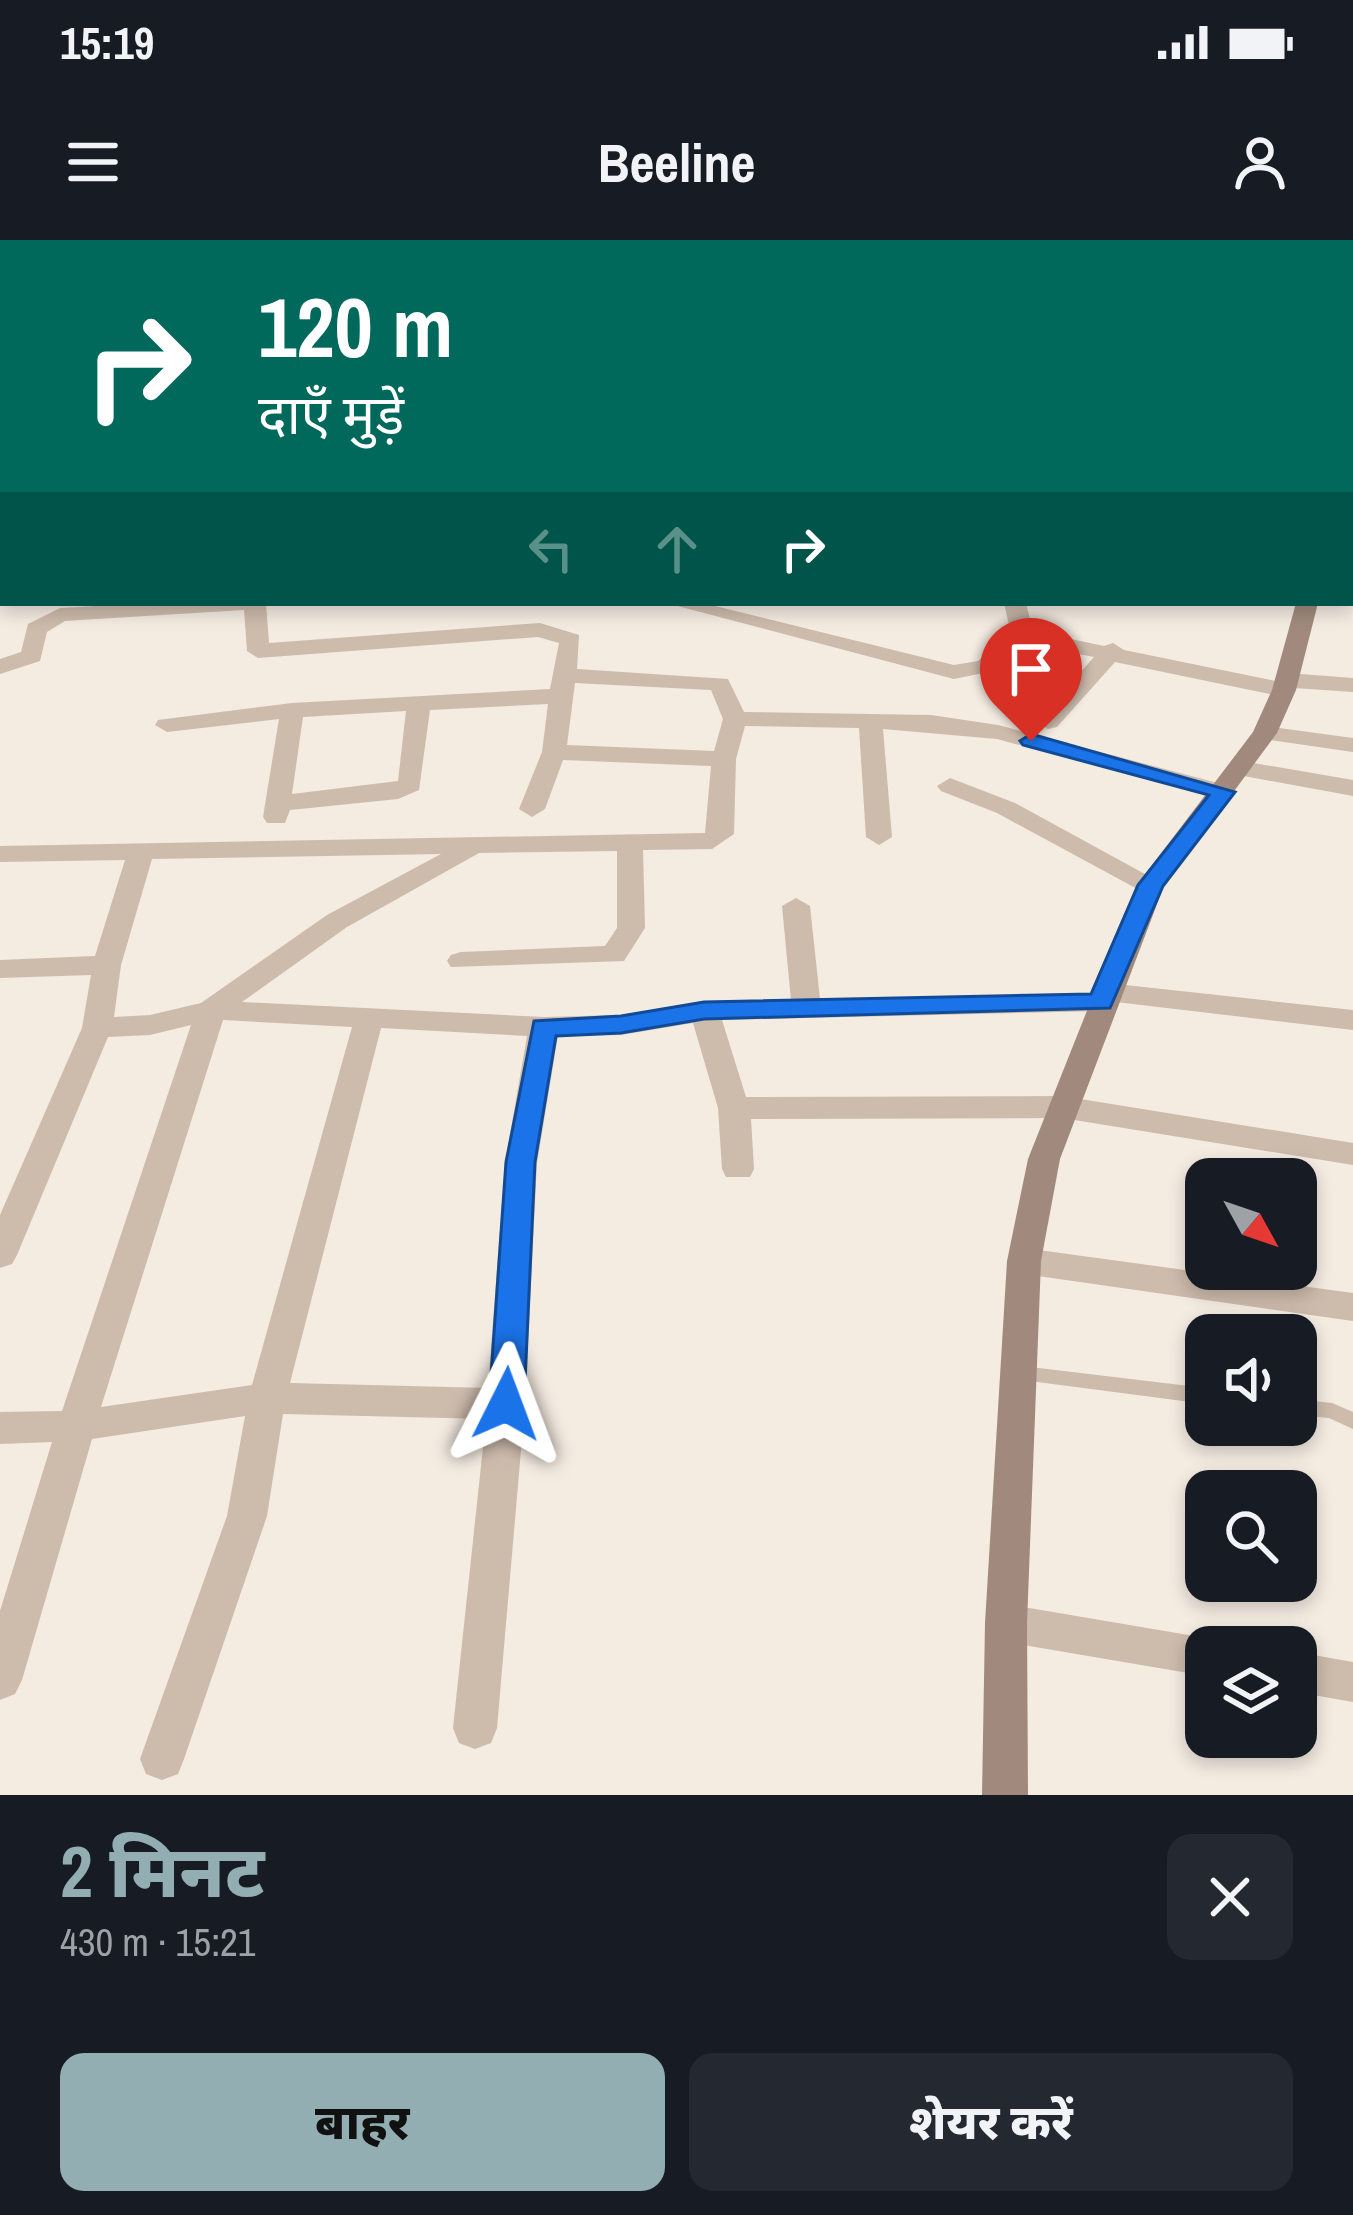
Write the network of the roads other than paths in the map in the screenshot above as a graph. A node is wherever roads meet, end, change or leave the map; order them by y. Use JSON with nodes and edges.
{"nodes":[{"id":1,"x":206,"y":606,"type":"edge"},
{"id":2,"x":255,"y":606,"type":"edge"},
{"id":3,"x":694,"y":606,"type":"edge"},
{"id":4,"x":1016,"y":606,"type":"edge"},
{"id":5,"x":1306,"y":606,"type":"edge"},
{"id":6,"x":42,"y":612,"type":"edge"},
{"id":7,"x":1023,"y":635,"type":"junction"},
{"id":8,"x":1113,"y":650,"type":"junction"},
{"id":9,"x":0,"y":667,"type":"edge"},
{"id":10,"x":1285,"y":685,"type":"junction"},
{"id":11,"x":563,"y":686,"type":"junction"},
{"id":12,"x":1353,"y":686,"type":"edge"},
{"id":13,"x":419,"y":703,"type":"junction"},
{"id":14,"x":292,"y":710,"type":"junction"},
{"id":15,"x":735,"y":719,"type":"junction"},
{"id":16,"x":1048,"y":722,"type":"dead end"},
{"id":17,"x":871,"y":724,"type":"junction"},
{"id":18,"x":167,"y":725,"type":"dead end"},
{"id":19,"x":1265,"y":733,"type":"junction"},
{"id":20,"x":1353,"y":745,"type":"edge"},
{"id":21,"x":554,"y":752,"type":"junction"},
{"id":22,"x":724,"y":759,"type":"junction"},
{"id":23,"x":1233,"y":780,"type":"junction"},
{"id":24,"x":950,"y":786,"type":"dead end"},
{"id":25,"x":1353,"y":788,"type":"edge"},
{"id":26,"x":278,"y":802,"type":"junction"},
{"id":27,"x":532,"y":809,"type":"dead end"},
{"id":28,"x":879,"y":838,"type":"dead end"},
{"id":29,"x":630,"y":844,"type":"junction"},
{"id":30,"x":272,"y":847,"type":"junction"},
{"id":31,"x":473,"y":848,"type":"junction"},
{"id":32,"x":141,"y":851,"type":"junction"},
{"id":33,"x":0,"y":854,"type":"edge"},
{"id":34,"x":1151,"y":885,"type":"junction"},
{"id":35,"x":796,"y":906,"type":"dead end"},
{"id":36,"x":461,"y":962,"type":"dead end"},
{"id":37,"x":107,"y":965,"type":"junction"},
{"id":38,"x":0,"y":968,"type":"edge"},
{"id":39,"x":1104,"y":997,"type":"junction"},
{"id":40,"x":806,"y":1006,"type":"junction"},
{"id":41,"x":211,"y":1010,"type":"junction"},
{"id":42,"x":704,"y":1011,"type":"junction"},
{"id":43,"x":369,"y":1018,"type":"junction"},
{"id":44,"x":1353,"y":1020,"type":"edge"},
{"id":45,"x":544,"y":1027,"type":"junction"},
{"id":46,"x":98,"y":1028,"type":"junction"},
{"id":47,"x":1062,"y":1107,"type":"junction"},
{"id":48,"x":734,"y":1108,"type":"junction"},
{"id":49,"x":1353,"y":1154,"type":"edge"},
{"id":50,"x":737,"y":1168,"type":"dead end"},
{"id":51,"x":0,"y":1255,"type":"edge"},
{"id":52,"x":1024,"y":1261,"type":"junction"},
{"id":53,"x":1353,"y":1307,"type":"edge"},
{"id":54,"x":1018,"y":1373,"type":"junction"},
{"id":55,"x":1185,"y":1393,"type":"edge"},
{"id":56,"x":267,"y":1398,"type":"junction"},
{"id":57,"x":506,"y":1404,"type":"junction"},
{"id":58,"x":1317,"y":1409,"type":"edge"},
{"id":59,"x":1353,"y":1421,"type":"edge"},
{"id":60,"x":76,"y":1426,"type":"junction"},
{"id":61,"x":0,"y":1428,"type":"edge"},
{"id":62,"x":1006,"y":1623,"type":"junction"},
{"id":63,"x":1185,"y":1653,"type":"edge"},
{"id":64,"x":1317,"y":1676,"type":"edge"},
{"id":65,"x":0,"y":1680,"type":"edge"},
{"id":66,"x":1353,"y":1682,"type":"edge"},
{"id":67,"x":475,"y":1728,"type":"dead end"},
{"id":68,"x":162,"y":1759,"type":"dead end"},
{"id":69,"x":1005,"y":1795,"type":"edge"}],
"edges":[{"from":1,"to":6,"type":"street"},
{"from":2,"to":11,"type":"street"},
{"from":3,"to":7,"type":"street"},
{"from":4,"to":7,"type":"street"},
{"from":5,"to":10,"type":"street"},
{"from":6,"to":9,"type":"street"},
{"from":7,"to":8,"type":"street"},
{"from":8,"to":10,"type":"street"},
{"from":8,"to":16,"type":"street"},
{"from":10,"to":12,"type":"street"},
{"from":10,"to":19,"type":"street"},
{"from":11,"to":13,"type":"street"},
{"from":11,"to":15,"type":"street"},
{"from":11,"to":21,"type":"street"},
{"from":13,"to":14,"type":"street"},
{"from":13,"to":26,"type":"street"},
{"from":14,"to":18,"type":"street"},
{"from":14,"to":26,"type":"street"},
{"from":15,"to":17,"type":"street"},
{"from":15,"to":22,"type":"street"},
{"from":17,"to":23,"type":"street"},
{"from":17,"to":28,"type":"street"},
{"from":19,"to":20,"type":"street"},
{"from":19,"to":23,"type":"street"},
{"from":21,"to":22,"type":"street"},
{"from":21,"to":27,"type":"street"},
{"from":22,"to":29,"type":"street"},
{"from":23,"to":25,"type":"street"},
{"from":23,"to":34,"type":"street"},
{"from":24,"to":34,"type":"street"},
{"from":26,"to":30,"type":"street"},
{"from":29,"to":31,"type":"street"},
{"from":29,"to":36,"type":"street"},
{"from":30,"to":31,"type":"street"},
{"from":30,"to":32,"type":"street"},
{"from":31,"to":41,"type":"street"},
{"from":32,"to":33,"type":"street"},
{"from":32,"to":37,"type":"street"},
{"from":34,"to":39,"type":"street"},
{"from":35,"to":40,"type":"street"},
{"from":37,"to":38,"type":"street"},
{"from":37,"to":46,"type":"street"},
{"from":39,"to":40,"type":"street"},
{"from":39,"to":44,"type":"street"},
{"from":39,"to":47,"type":"street"},
{"from":40,"to":42,"type":"street"},
{"from":41,"to":43,"type":"street"},
{"from":41,"to":46,"type":"street"},
{"from":41,"to":60,"type":"street"},
{"from":42,"to":45,"type":"street"},
{"from":42,"to":48,"type":"street"},
{"from":43,"to":45,"type":"street"},
{"from":43,"to":56,"type":"street"},
{"from":45,"to":57,"type":"street"},
{"from":46,"to":51,"type":"street"},
{"from":47,"to":48,"type":"street"},
{"from":47,"to":49,"type":"street"},
{"from":47,"to":52,"type":"street"},
{"from":48,"to":50,"type":"street"},
{"from":52,"to":53,"type":"street"},
{"from":52,"to":54,"type":"street"},
{"from":54,"to":55,"type":"lane"},
{"from":54,"to":62,"type":"street"},
{"from":56,"to":57,"type":"street"},
{"from":56,"to":60,"type":"street"},
{"from":56,"to":68,"type":"street"},
{"from":57,"to":67,"type":"street"},
{"from":58,"to":59,"type":"lane"},
{"from":60,"to":61,"type":"street"},
{"from":60,"to":65,"type":"street"},
{"from":62,"to":63,"type":"street"},
{"from":62,"to":69,"type":"street"},
{"from":64,"to":66,"type":"street"}]}
